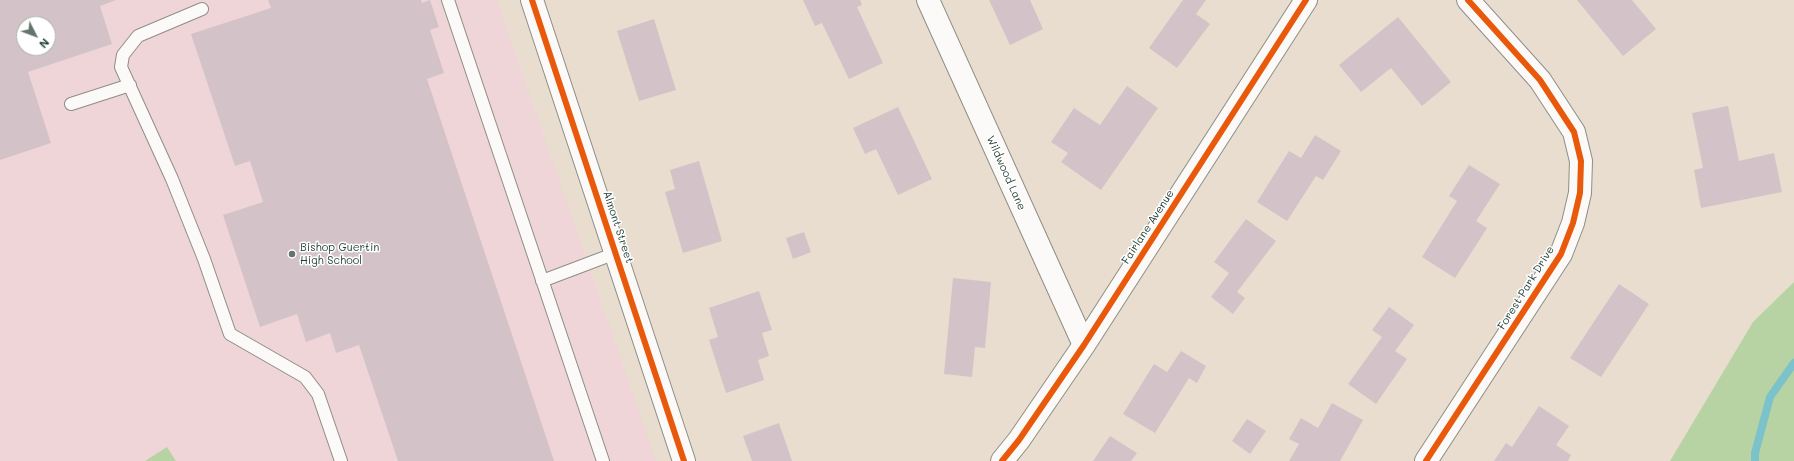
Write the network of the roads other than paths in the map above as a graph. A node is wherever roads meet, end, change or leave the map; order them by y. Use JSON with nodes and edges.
{"nodes":[{"id":1,"x":448,"y":0,"type":"edge"},
{"id":2,"x":532,"y":0,"type":"edge"},
{"id":3,"x":928,"y":0,"type":"edge"},
{"id":4,"x":1306,"y":0,"type":"edge"},
{"id":5,"x":1468,"y":0,"type":"edge"},
{"id":6,"x":202,"y":9,"type":"dead end"},
{"id":7,"x":130,"y":85,"type":"junction"},
{"id":8,"x":71,"y":104,"type":"dead end"},
{"id":9,"x":616,"y":253,"type":"junction"},
{"id":10,"x":542,"y":281,"type":"junction"},
{"id":11,"x":1084,"y":345,"type":"junction"},
{"id":12,"x":341,"y":461,"type":"edge"},
{"id":13,"x":603,"y":461,"type":"edge"},
{"id":14,"x":684,"y":461,"type":"edge"},
{"id":15,"x":1002,"y":461,"type":"edge"},
{"id":16,"x":1426,"y":461,"type":"edge"}],
"edges":[{"from":1,"to":10,"type":"lane"},
{"from":2,"to":9,"type":"street","name":"Almont Street"},
{"from":3,"to":11,"type":"street","name":"Wildwood Lane"},
{"from":4,"to":11,"type":"street","name":"Fairlane Avenue"},
{"from":5,"to":16,"type":"street","name":"Forest Park Drive"},
{"from":6,"to":7,"type":"lane"},
{"from":7,"to":8,"type":"lane"},
{"from":7,"to":12,"type":"lane"},
{"from":9,"to":10,"type":"lane"},
{"from":9,"to":14,"type":"street","name":"Almont Street"},
{"from":10,"to":13,"type":"lane"},
{"from":11,"to":15,"type":"street","name":"Fairlane Avenue"}]}
